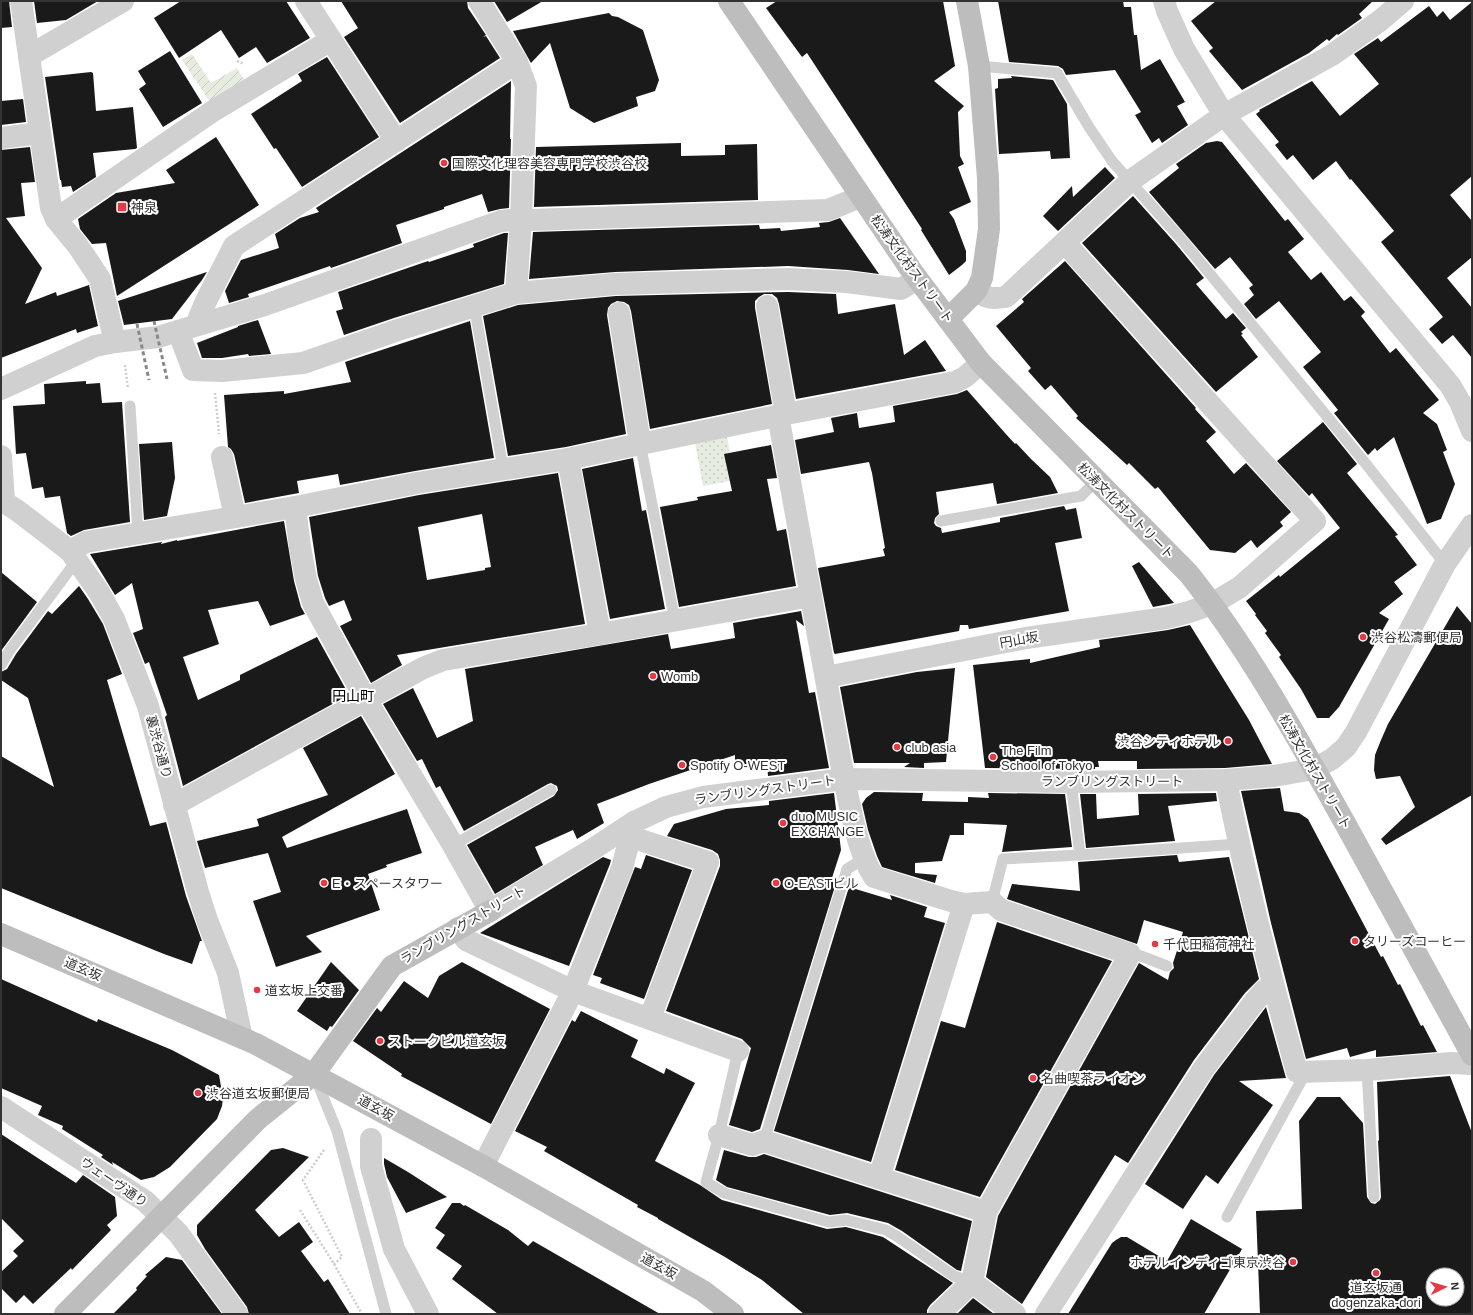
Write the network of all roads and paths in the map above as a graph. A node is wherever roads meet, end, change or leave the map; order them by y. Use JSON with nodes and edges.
{"nodes":[{"id":1,"x":21,"y":1,"type":"edge"},
{"id":2,"x":123,"y":1,"type":"edge"},
{"id":3,"x":306,"y":1,"type":"edge"},
{"id":4,"x":479,"y":1,"type":"edge"},
{"id":5,"x":729,"y":1,"type":"edge"},
{"id":6,"x":967,"y":1,"type":"edge"},
{"id":7,"x":1164,"y":1,"type":"edge"},
{"id":8,"x":1402,"y":1,"type":"edge"},
{"id":9,"x":331,"y":40,"type":"junction"},
{"id":10,"x":30,"y":56,"type":"junction"},
{"id":11,"x":237,"y":61,"type":"dead end"},
{"id":12,"x":517,"y":62,"type":"junction"},
{"id":13,"x":247,"y":65,"type":"dead end"},
{"id":14,"x":979,"y":66,"type":"junction"},
{"id":15,"x":1224,"y":115,"type":"junction"},
{"id":16,"x":40,"y":133,"type":"junction"},
{"id":17,"x":1,"y":138,"type":"edge"},
{"id":18,"x":396,"y":141,"type":"junction"},
{"id":19,"x":1130,"y":181,"type":"junction"},
{"id":20,"x":860,"y":197,"type":"junction"},
{"id":21,"x":56,"y":219,"type":"junction"},
{"id":22,"x":521,"y":219,"type":"junction"},
{"id":23,"x":1065,"y":243,"type":"junction"},
{"id":24,"x":917,"y":279,"type":"junction"},
{"id":25,"x":976,"y":291,"type":"junction"},
{"id":26,"x":516,"y":293,"type":"junction"},
{"id":27,"x":474,"y":306,"type":"junction"},
{"id":28,"x":767,"y":306,"type":"dead end"},
{"id":29,"x":619,"y":313,"type":"dead end"},
{"id":30,"x":948,"y":319,"type":"junction"},
{"id":31,"x":187,"y":328,"type":"junction"},
{"id":32,"x":115,"y":342,"type":"junction"},
{"id":33,"x":981,"y":363,"type":"junction"},
{"id":34,"x":212,"y":371,"type":"junction"},
{"id":35,"x":1,"y":389,"type":"edge"},
{"id":36,"x":130,"y":406,"type":"dead end"},
{"id":37,"x":782,"y":415,"type":"junction"},
{"id":38,"x":1472,"y":431,"type":"edge"},
{"id":39,"x":640,"y":443,"type":"junction"},
{"id":40,"x":1,"y":456,"type":"edge"},
{"id":41,"x":222,"y":457,"type":"joint"},
{"id":42,"x":568,"y":459,"type":"junction"},
{"id":43,"x":503,"y":468,"type":"junction"},
{"id":44,"x":1096,"y":481,"type":"junction"},
{"id":45,"x":2,"y":501,"type":"edge"},
{"id":46,"x":295,"y":507,"type":"junction"},
{"id":47,"x":235,"y":517,"type":"junction"},
{"id":48,"x":941,"y":521,"type":"dead end"},
{"id":49,"x":1472,"y":525,"type":"edge"},
{"id":50,"x":138,"y":533,"type":"junction"},
{"id":51,"x":74,"y":555,"type":"junction"},
{"id":52,"x":1445,"y":564,"type":"junction"},
{"id":53,"x":811,"y":596,"type":"junction"},
{"id":54,"x":1212,"y":604,"type":"junction"},
{"id":55,"x":676,"y":621,"type":"junction"},
{"id":56,"x":600,"y":634,"type":"junction"},
{"id":57,"x":1,"y":665,"type":"edge"},
{"id":58,"x":826,"y":677,"type":"junction"},
{"id":59,"x":366,"y":700,"type":"junction"},
{"id":60,"x":1314,"y":768,"type":"junction"},
{"id":61,"x":844,"y":779,"type":"junction"},
{"id":62,"x":1226,"y":780,"type":"junction"},
{"id":63,"x":1071,"y":782,"type":"junction"},
{"id":64,"x":550,"y":790,"type":"dead end"},
{"id":65,"x":174,"y":805,"type":"junction"},
{"id":66,"x":633,"y":829,"type":"junction"},
{"id":67,"x":1239,"y":844,"type":"junction"},
{"id":68,"x":453,"y":845,"type":"junction"},
{"id":69,"x":1080,"y":855,"type":"junction"},
{"id":70,"x":865,"y":858,"type":"junction"},
{"id":71,"x":992,"y":902,"type":"junction"},
{"id":72,"x":964,"y":904,"type":"junction"},
{"id":73,"x":490,"y":911,"type":"junction"},
{"id":74,"x":458,"y":928,"type":"junction"},
{"id":75,"x":1,"y":934,"type":"edge"},
{"id":76,"x":1130,"y":954,"type":"junction"},
{"id":77,"x":1167,"y":966,"type":"dead end"},
{"id":78,"x":1273,"y":986,"type":"junction"},
{"id":79,"x":573,"y":991,"type":"junction"},
{"id":80,"x":650,"y":1018,"type":"junction"},
{"id":81,"x":242,"y":1038,"type":"junction"},
{"id":82,"x":738,"y":1051,"type":"joint"},
{"id":83,"x":1472,"y":1056,"type":"edge"},
{"id":84,"x":1472,"y":1064,"type":"edge"},
{"id":85,"x":1367,"y":1070,"type":"junction"},
{"id":86,"x":1306,"y":1072,"type":"junction"},
{"id":87,"x":314,"y":1074,"type":"junction"},
{"id":88,"x":1,"y":1107,"type":"edge"},
{"id":89,"x":337,"y":1131,"type":"junction"},
{"id":90,"x":719,"y":1135,"type":"junction"},
{"id":91,"x":371,"y":1139,"type":"dead end"},
{"id":92,"x":764,"y":1141,"type":"junction"},
{"id":93,"x":483,"y":1166,"type":"junction"},
{"id":94,"x":879,"y":1178,"type":"junction"},
{"id":95,"x":1374,"y":1197,"type":"dead end"},
{"id":96,"x":300,"y":1210,"type":"dead end"},
{"id":97,"x":986,"y":1212,"type":"junction"},
{"id":98,"x":161,"y":1217,"type":"junction"},
{"id":99,"x":1227,"y":1217,"type":"dead end"},
{"id":100,"x":334,"y":1264,"type":"junction"},
{"id":101,"x":972,"y":1282,"type":"junction"},
{"id":102,"x":65,"y":1314,"type":"edge"},
{"id":103,"x":237,"y":1314,"type":"edge"},
{"id":104,"x":362,"y":1314,"type":"edge"},
{"id":105,"x":386,"y":1314,"type":"edge"},
{"id":106,"x":428,"y":1314,"type":"edge"},
{"id":107,"x":734,"y":1314,"type":"edge"},
{"id":108,"x":939,"y":1314,"type":"edge"},
{"id":109,"x":1015,"y":1314,"type":"edge"},
{"id":110,"x":1046,"y":1314,"type":"edge"}],
"edges":[{"from":1,"to":10,"type":"street"},
{"from":2,"to":10,"type":"street"},
{"from":3,"to":9,"type":"street"},
{"from":4,"to":12,"type":"street"},
{"from":5,"to":20,"type":"street","name":"松涛文化村ストリート"},
{"from":6,"to":14,"type":"street"},
{"from":7,"to":15,"type":"street"},
{"from":8,"to":15,"type":"street"},
{"from":9,"to":18,"type":"street"},
{"from":9,"to":21,"type":"street"},
{"from":10,"to":16,"type":"street"},
{"from":11,"to":13,"type":"path"},
{"from":12,"to":18,"type":"street"},
{"from":12,"to":22,"type":"street"},
{"from":14,"to":19,"type":"lane"},
{"from":14,"to":25,"type":"street"},
{"from":15,"to":19,"type":"street"},
{"from":15,"to":38,"type":"street"},
{"from":16,"to":17,"type":"street"},
{"from":16,"to":21,"type":"street"},
{"from":18,"to":31,"type":"street"},
{"from":19,"to":23,"type":"street"},
{"from":19,"to":52,"type":"lane"},
{"from":20,"to":22,"type":"street"},
{"from":20,"to":24,"type":"street","name":"松涛文化村ストリート"},
{"from":21,"to":32,"type":"street"},
{"from":22,"to":26,"type":"street"},
{"from":22,"to":31,"type":"street"},
{"from":23,"to":25,"type":"street"},
{"from":23,"to":54,"type":"street","name":"円山坂"},
{"from":24,"to":26,"type":"street"},
{"from":24,"to":30,"type":"street","name":"松涛文化村ストリート"},
{"from":25,"to":30,"type":"street"},
{"from":26,"to":27,"type":"street"},
{"from":27,"to":34,"type":"street"},
{"from":27,"to":43,"type":"lane"},
{"from":28,"to":37,"type":"street"},
{"from":29,"to":39,"type":"street"},
{"from":30,"to":33,"type":"street","name":"松涛文化村ストリート"},
{"from":31,"to":32,"type":"street"},
{"from":31,"to":34,"type":"street"},
{"from":32,"to":35,"type":"street"},
{"from":33,"to":37,"type":"street"},
{"from":33,"to":44,"type":"street","name":"松涛文化村ストリート"},
{"from":34,"to":41,"type":"path"},
{"from":36,"to":50,"type":"lane"},
{"from":37,"to":39,"type":"street"},
{"from":37,"to":53,"type":"street"},
{"from":39,"to":42,"type":"street"},
{"from":39,"to":55,"type":"lane"},
{"from":40,"to":45,"type":"street"},
{"from":41,"to":47,"type":"street"},
{"from":42,"to":43,"type":"street"},
{"from":42,"to":56,"type":"street"},
{"from":43,"to":46,"type":"street"},
{"from":44,"to":48,"type":"lane"},
{"from":44,"to":54,"type":"street","name":"松涛文化村ストリート"},
{"from":45,"to":51,"type":"street","name":"裏渋谷通り"},
{"from":46,"to":47,"type":"street"},
{"from":46,"to":59,"type":"street"},
{"from":47,"to":50,"type":"street"},
{"from":49,"to":52,"type":"street","name":"ランブリングストリート"},
{"from":50,"to":51,"type":"street"},
{"from":51,"to":57,"type":"lane"},
{"from":51,"to":65,"type":"street","name":"裏渋谷通り"},
{"from":52,"to":60,"type":"street","name":"ランブリングストリート"},
{"from":53,"to":55,"type":"street"},
{"from":53,"to":58,"type":"street"},
{"from":54,"to":58,"type":"street","name":"円山坂"},
{"from":54,"to":60,"type":"street","name":"松涛文化村ストリート"},
{"from":55,"to":56,"type":"street"},
{"from":56,"to":59,"type":"street"},
{"from":58,"to":61,"type":"street"},
{"from":59,"to":65,"type":"street"},
{"from":59,"to":68,"type":"street"},
{"from":60,"to":62,"type":"street","name":"ランブリングストリート"},
{"from":60,"to":83,"type":"street","name":"松涛文化村ストリート"},
{"from":61,"to":63,"type":"street","name":"ランブリングストリート"},
{"from":61,"to":66,"type":"street","name":"ランブリングストリート"},
{"from":61,"to":70,"type":"street"},
{"from":62,"to":63,"type":"street","name":"ランブリングストリート"},
{"from":62,"to":67,"type":"street"},
{"from":63,"to":69,"type":"lane"},
{"from":64,"to":68,"type":"lane"},
{"from":65,"to":81,"type":"street","name":"裏渋谷通り"},
{"from":66,"to":73,"type":"street","name":"ランブリングストリート"},
{"from":66,"to":79,"type":"street"},
{"from":66,"to":80,"type":"street"},
{"from":67,"to":69,"type":"lane"},
{"from":67,"to":78,"type":"street"},
{"from":68,"to":73,"type":"street"},
{"from":69,"to":71,"type":"lane"},
{"from":70,"to":72,"type":"street"},
{"from":70,"to":92,"type":"lane"},
{"from":71,"to":72,"type":"street"},
{"from":71,"to":76,"type":"street"},
{"from":72,"to":94,"type":"street"},
{"from":73,"to":74,"type":"street","name":"ランブリングストリート"},
{"from":74,"to":79,"type":"street"},
{"from":74,"to":87,"type":"street","name":"ランブリングストリート"},
{"from":75,"to":81,"type":"street","name":"道玄坂"},
{"from":76,"to":77,"type":"lane"},
{"from":76,"to":97,"type":"street"},
{"from":78,"to":86,"type":"street"},
{"from":78,"to":110,"type":"street"},
{"from":79,"to":80,"type":"street"},
{"from":79,"to":93,"type":"street"},
{"from":80,"to":82,"type":"street"},
{"from":81,"to":87,"type":"street","name":"道玄坂"},
{"from":82,"to":90,"type":"lane"},
{"from":84,"to":85,"type":"street"},
{"from":85,"to":86,"type":"street"},
{"from":85,"to":95,"type":"lane"},
{"from":86,"to":99,"type":"lane"},
{"from":87,"to":89,"type":"lane"},
{"from":87,"to":93,"type":"street","name":"道玄坂"},
{"from":87,"to":98,"type":"street","name":"ランブリングストリート"},
{"from":88,"to":98,"type":"street","name":"ウェーヴ通り"},
{"from":89,"to":100,"type":"path"},
{"from":89,"to":105,"type":"lane"},
{"from":90,"to":92,"type":"street"},
{"from":90,"to":101,"type":"lane"},
{"from":91,"to":106,"type":"street"},
{"from":92,"to":94,"type":"street"},
{"from":93,"to":107,"type":"street","name":"道玄坂"},
{"from":94,"to":97,"type":"street"},
{"from":96,"to":100,"type":"path"},
{"from":97,"to":101,"type":"street"},
{"from":98,"to":102,"type":"street","name":"ランブリングストリート"},
{"from":98,"to":103,"type":"street","name":"ウェーヴ通り"},
{"from":100,"to":104,"type":"path"},
{"from":101,"to":108,"type":"street"},
{"from":101,"to":109,"type":"street"}]}
